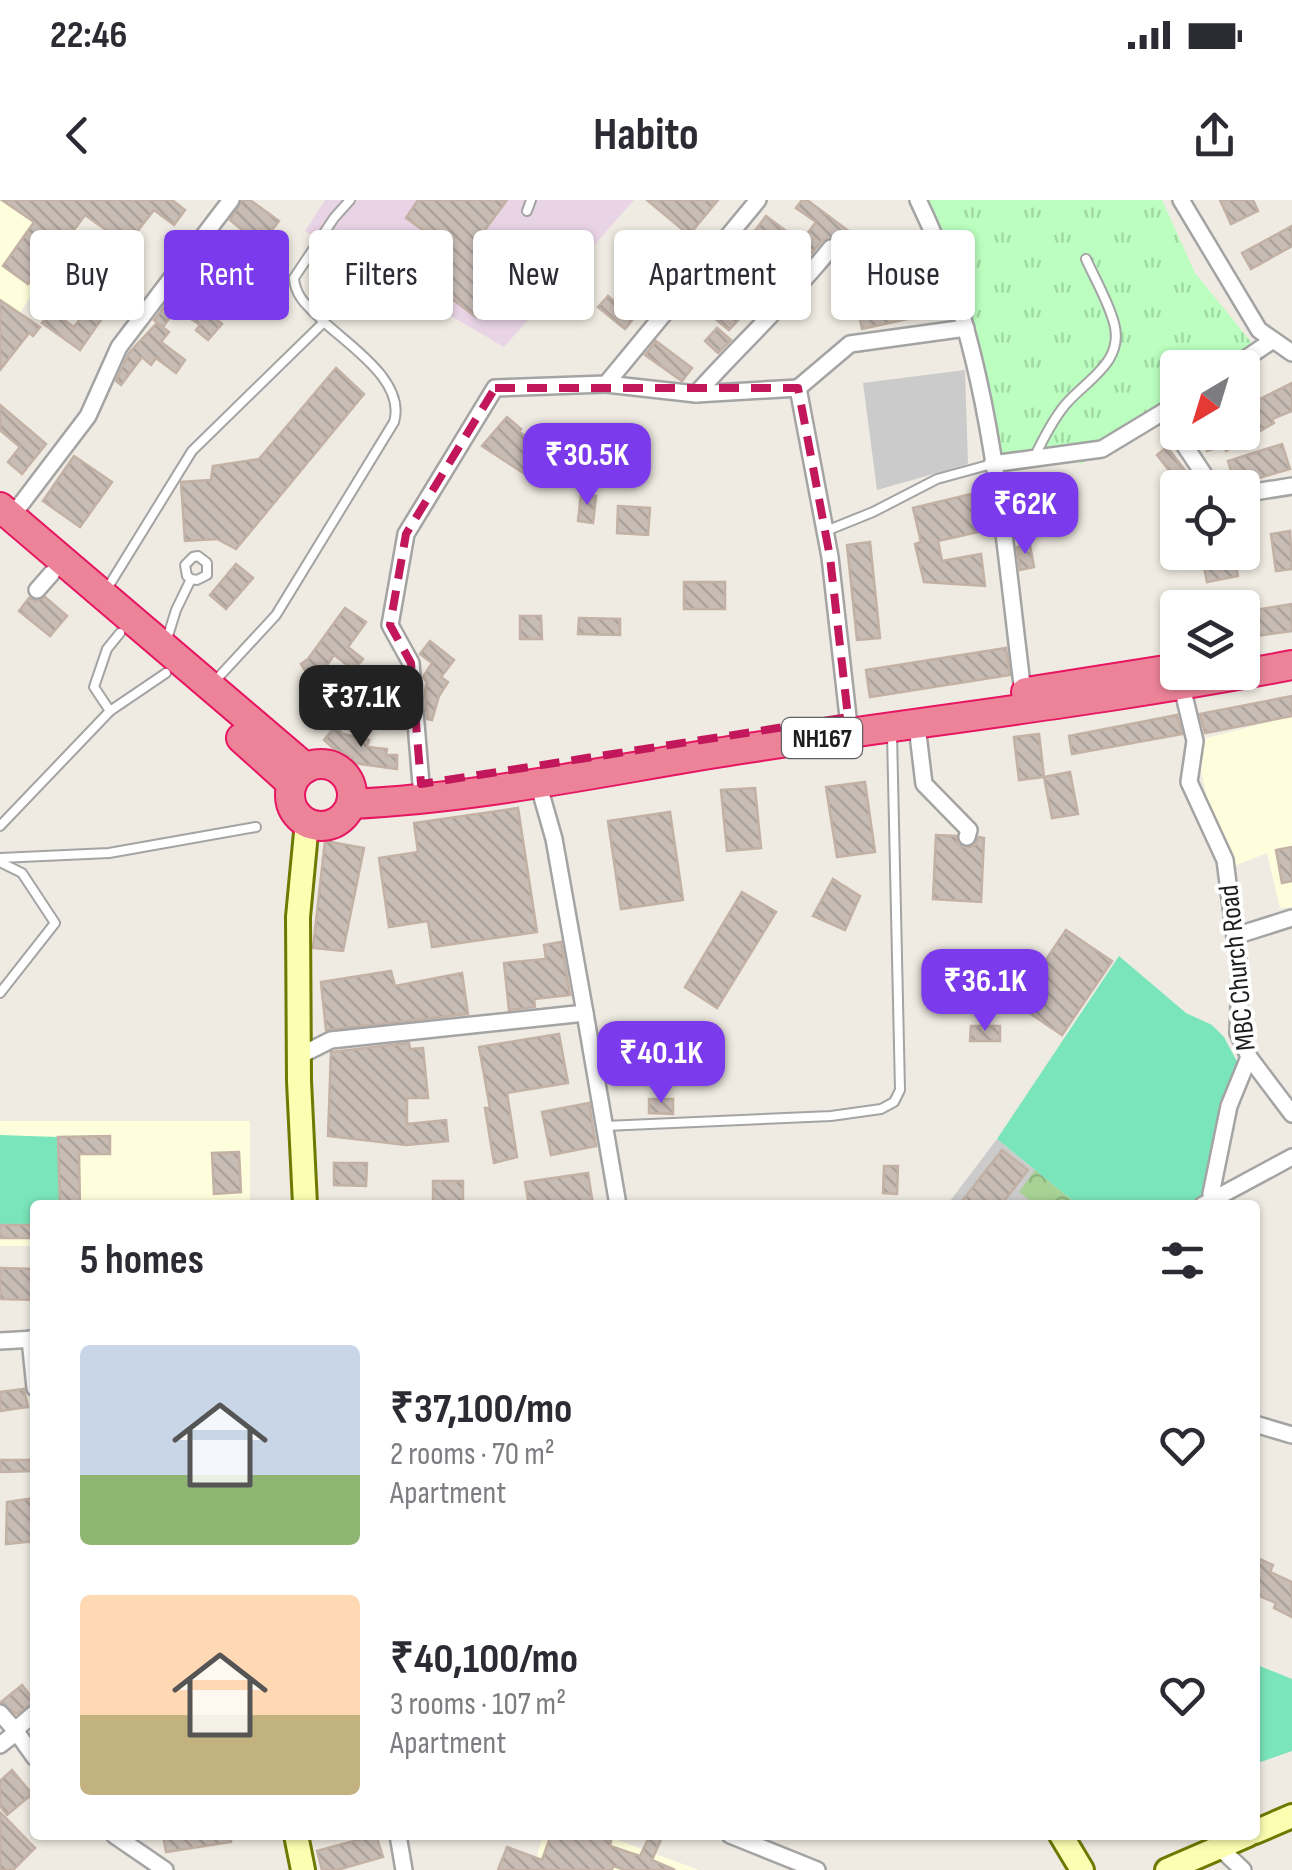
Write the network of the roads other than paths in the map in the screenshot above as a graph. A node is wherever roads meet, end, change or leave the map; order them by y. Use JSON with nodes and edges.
{"nodes":[{"id":1,"x":232,"y":200,"type":"edge"},
{"id":2,"x":350,"y":200,"type":"edge"},
{"id":3,"x":531,"y":200,"type":"edge"},
{"id":4,"x":758,"y":200,"type":"edge"},
{"id":5,"x":918,"y":200,"type":"edge"},
{"id":6,"x":1188,"y":203,"type":"edge"},
{"id":7,"x":527,"y":211,"type":"dead end"},
{"id":8,"x":831,"y":249,"type":"edge"},
{"id":9,"x":1086,"y":258,"type":"dead end"},
{"id":10,"x":324,"y":322,"type":"junction"},
{"id":11,"x":966,"y":328,"type":"junction"},
{"id":12,"x":1273,"y":340,"type":"junction"},
{"id":13,"x":1258,"y":350,"type":"edge"},
{"id":14,"x":1292,"y":353,"type":"edge"},
{"id":15,"x":606,"y":384,"type":"junction"},
{"id":16,"x":798,"y":388,"type":"junction"},
{"id":17,"x":696,"y":394,"type":"junction"},
{"id":18,"x":1160,"y":414,"type":"edge"},
{"id":19,"x":1034,"y":458,"type":"junction"},
{"id":20,"x":992,"y":464,"type":"junction"},
{"id":21,"x":1292,"y":486,"type":"edge"},
{"id":22,"x":1260,"y":491,"type":"edge"},
{"id":23,"x":4,"y":517,"type":"edge"},
{"id":24,"x":826,"y":531,"type":"junction"},
{"id":25,"x":191,"y":580,"type":"dead end"},
{"id":26,"x":103,"y":596,"type":"junction"},
{"id":27,"x":120,"y":633,"type":"junction"},
{"id":28,"x":1292,"y":650,"type":"edge"},
{"id":29,"x":1260,"y":655,"type":"edge"},
{"id":30,"x":166,"y":661,"type":"junction"},
{"id":31,"x":1292,"y":666,"type":"edge"},
{"id":32,"x":1260,"y":669,"type":"edge"},
{"id":33,"x":1160,"y":679,"type":"edge"},
{"id":34,"x":1160,"y":681,"type":"edge"},
{"id":35,"x":210,"y":687,"type":"junction"},
{"id":36,"x":1183,"y":690,"type":"edge"},
{"id":37,"x":1023,"y":692,"type":"junction"},
{"id":38,"x":110,"y":711,"type":"junction"},
{"id":39,"x":848,"y":717,"type":"junction"},
{"id":40,"x":905,"y":728,"type":"junction"},
{"id":41,"x":299,"y":776,"type":"junction"},
{"id":42,"x":421,"y":784,"type":"junction"},
{"id":43,"x":538,"y":784,"type":"junction"},
{"id":44,"x":352,"y":797,"type":"junction"},
{"id":45,"x":306,"y":822,"type":"junction"},
{"id":46,"x":0,"y":826,"type":"edge"},
{"id":47,"x":256,"y":827,"type":"dead end"},
{"id":48,"x":968,"y":837,"type":"dead end"},
{"id":49,"x":0,"y":860,"type":"edge"},
{"id":50,"x":1292,"y":918,"type":"edge"},
{"id":51,"x":1235,"y":936,"type":"junction"},
{"id":52,"x":0,"y":993,"type":"edge"},
{"id":53,"x":584,"y":1013,"type":"junction"},
{"id":54,"x":300,"y":1056,"type":"junction"},
{"id":55,"x":1249,"y":1057,"type":"junction"},
{"id":56,"x":1292,"y":1114,"type":"edge"},
{"id":57,"x":604,"y":1126,"type":"junction"},
{"id":58,"x":1292,"y":1158,"type":"edge"},
{"id":59,"x":305,"y":1200,"type":"edge"},
{"id":60,"x":617,"y":1200,"type":"edge"},
{"id":61,"x":1207,"y":1200,"type":"edge"},
{"id":62,"x":30,"y":1339,"type":"edge"},
{"id":63,"x":0,"y":1341,"type":"edge"},
{"id":64,"x":1260,"y":1425,"type":"edge"},
{"id":65,"x":1292,"y":1435,"type":"edge"},
{"id":66,"x":0,"y":1713,"type":"edge"},
{"id":67,"x":30,"y":1718,"type":"edge"},
{"id":68,"x":16,"y":1731,"type":"junction"},
{"id":69,"x":0,"y":1745,"type":"edge"},
{"id":70,"x":30,"y":1751,"type":"edge"},
{"id":71,"x":1292,"y":1816,"type":"edge"},
{"id":72,"x":1260,"y":1830,"type":"edge"},
{"id":73,"x":121,"y":1840,"type":"edge"},
{"id":74,"x":297,"y":1840,"type":"edge"},
{"id":75,"x":399,"y":1840,"type":"edge"},
{"id":76,"x":742,"y":1840,"type":"edge"},
{"id":77,"x":1064,"y":1840,"type":"edge"},
{"id":78,"x":1237,"y":1840,"type":"edge"},
{"id":79,"x":1219,"y":1848,"type":"junction"},
{"id":80,"x":142,"y":1854,"type":"junction"},
{"id":81,"x":131,"y":1870,"type":"edge"},
{"id":82,"x":165,"y":1870,"type":"edge"},
{"id":83,"x":303,"y":1870,"type":"edge"},
{"id":84,"x":404,"y":1870,"type":"edge"},
{"id":85,"x":817,"y":1870,"type":"edge"},
{"id":86,"x":1082,"y":1870,"type":"edge"},
{"id":87,"x":1166,"y":1870,"type":"edge"},
{"id":88,"x":1242,"y":1870,"type":"edge"}],
"edges":[{"from":1,"to":23,"type":"street"},
{"from":2,"to":10,"type":"lane"},
{"from":3,"to":7,"type":"lane"},
{"from":4,"to":15,"type":"street"},
{"from":5,"to":11,"type":"street"},
{"from":6,"to":12,"type":"street"},
{"from":8,"to":17,"type":"street"},
{"from":9,"to":19,"type":"lane"},
{"from":10,"to":26,"type":"lane"},
{"from":10,"to":35,"type":"lane"},
{"from":11,"to":16,"type":"street"},
{"from":11,"to":20,"type":"street"},
{"from":12,"to":13,"type":"street"},
{"from":12,"to":14,"type":"street"},
{"from":15,"to":17,"type":"street"},
{"from":15,"to":42,"type":"street"},
{"from":16,"to":17,"type":"street"},
{"from":16,"to":24,"type":"street"},
{"from":18,"to":19,"type":"street"},
{"from":19,"to":20,"type":"street"},
{"from":20,"to":24,"type":"lane"},
{"from":20,"to":37,"type":"street"},
{"from":21,"to":22,"type":"street"},
{"from":23,"to":26,"type":"highway"},
{"from":23,"to":27,"type":"highway"},
{"from":24,"to":39,"type":"street"},
{"from":25,"to":30,"type":"lane"},
{"from":26,"to":30,"type":"highway"},
{"from":27,"to":30,"type":"highway"},
{"from":27,"to":38,"type":"lane"},
{"from":28,"to":29,"type":"highway"},
{"from":30,"to":35,"type":"highway"},
{"from":30,"to":38,"type":"lane"},
{"from":30,"to":41,"type":"highway"},
{"from":31,"to":32,"type":"highway","number":"NH167"},
{"from":33,"to":37,"type":"highway","number":"NH167"},
{"from":34,"to":40,"type":"highway","number":"NH167"},
{"from":35,"to":41,"type":"highway"},
{"from":36,"to":51,"type":"street","name":"MBC Church Road"},
{"from":37,"to":39,"type":"highway","number":"NH167"},
{"from":38,"to":46,"type":"lane"},
{"from":39,"to":42,"type":"highway","number":"NH167"},
{"from":40,"to":43,"type":"highway","number":"NH167"},
{"from":40,"to":48,"type":"street"},
{"from":40,"to":57,"type":"lane"},
{"from":41,"to":44,"type":"highway"},
{"from":41,"to":45,"type":"highway"},
{"from":42,"to":44,"type":"highway","number":"NH167"},
{"from":43,"to":44,"type":"highway","number":"NH167"},
{"from":43,"to":53,"type":"street"},
{"from":44,"to":45,"type":"highway","number":"NH167"},
{"from":45,"to":54,"type":"street"},
{"from":47,"to":49,"type":"lane"},
{"from":49,"to":52,"type":"lane"},
{"from":50,"to":51,"type":"street"},
{"from":51,"to":55,"type":"street","name":"MBC Church Road"},
{"from":53,"to":54,"type":"street"},
{"from":53,"to":57,"type":"street"},
{"from":54,"to":59,"type":"street"},
{"from":55,"to":56,"type":"street"},
{"from":55,"to":61,"type":"street","name":"MBC Church Road"},
{"from":57,"to":60,"type":"street"},
{"from":58,"to":61,"type":"street"},
{"from":62,"to":63,"type":"street"},
{"from":64,"to":65,"type":"street"},
{"from":66,"to":68,"type":"street"},
{"from":67,"to":68,"type":"street"},
{"from":68,"to":69,"type":"street"},
{"from":68,"to":70,"type":"street"},
{"from":71,"to":72,"type":"street"},
{"from":73,"to":80,"type":"street"},
{"from":74,"to":83,"type":"street"},
{"from":75,"to":84,"type":"street"},
{"from":76,"to":85,"type":"street"},
{"from":77,"to":86,"type":"street"},
{"from":78,"to":79,"type":"street"},
{"from":79,"to":87,"type":"street"},
{"from":79,"to":88,"type":"street"},
{"from":80,"to":81,"type":"street"},
{"from":80,"to":82,"type":"street"}]}
